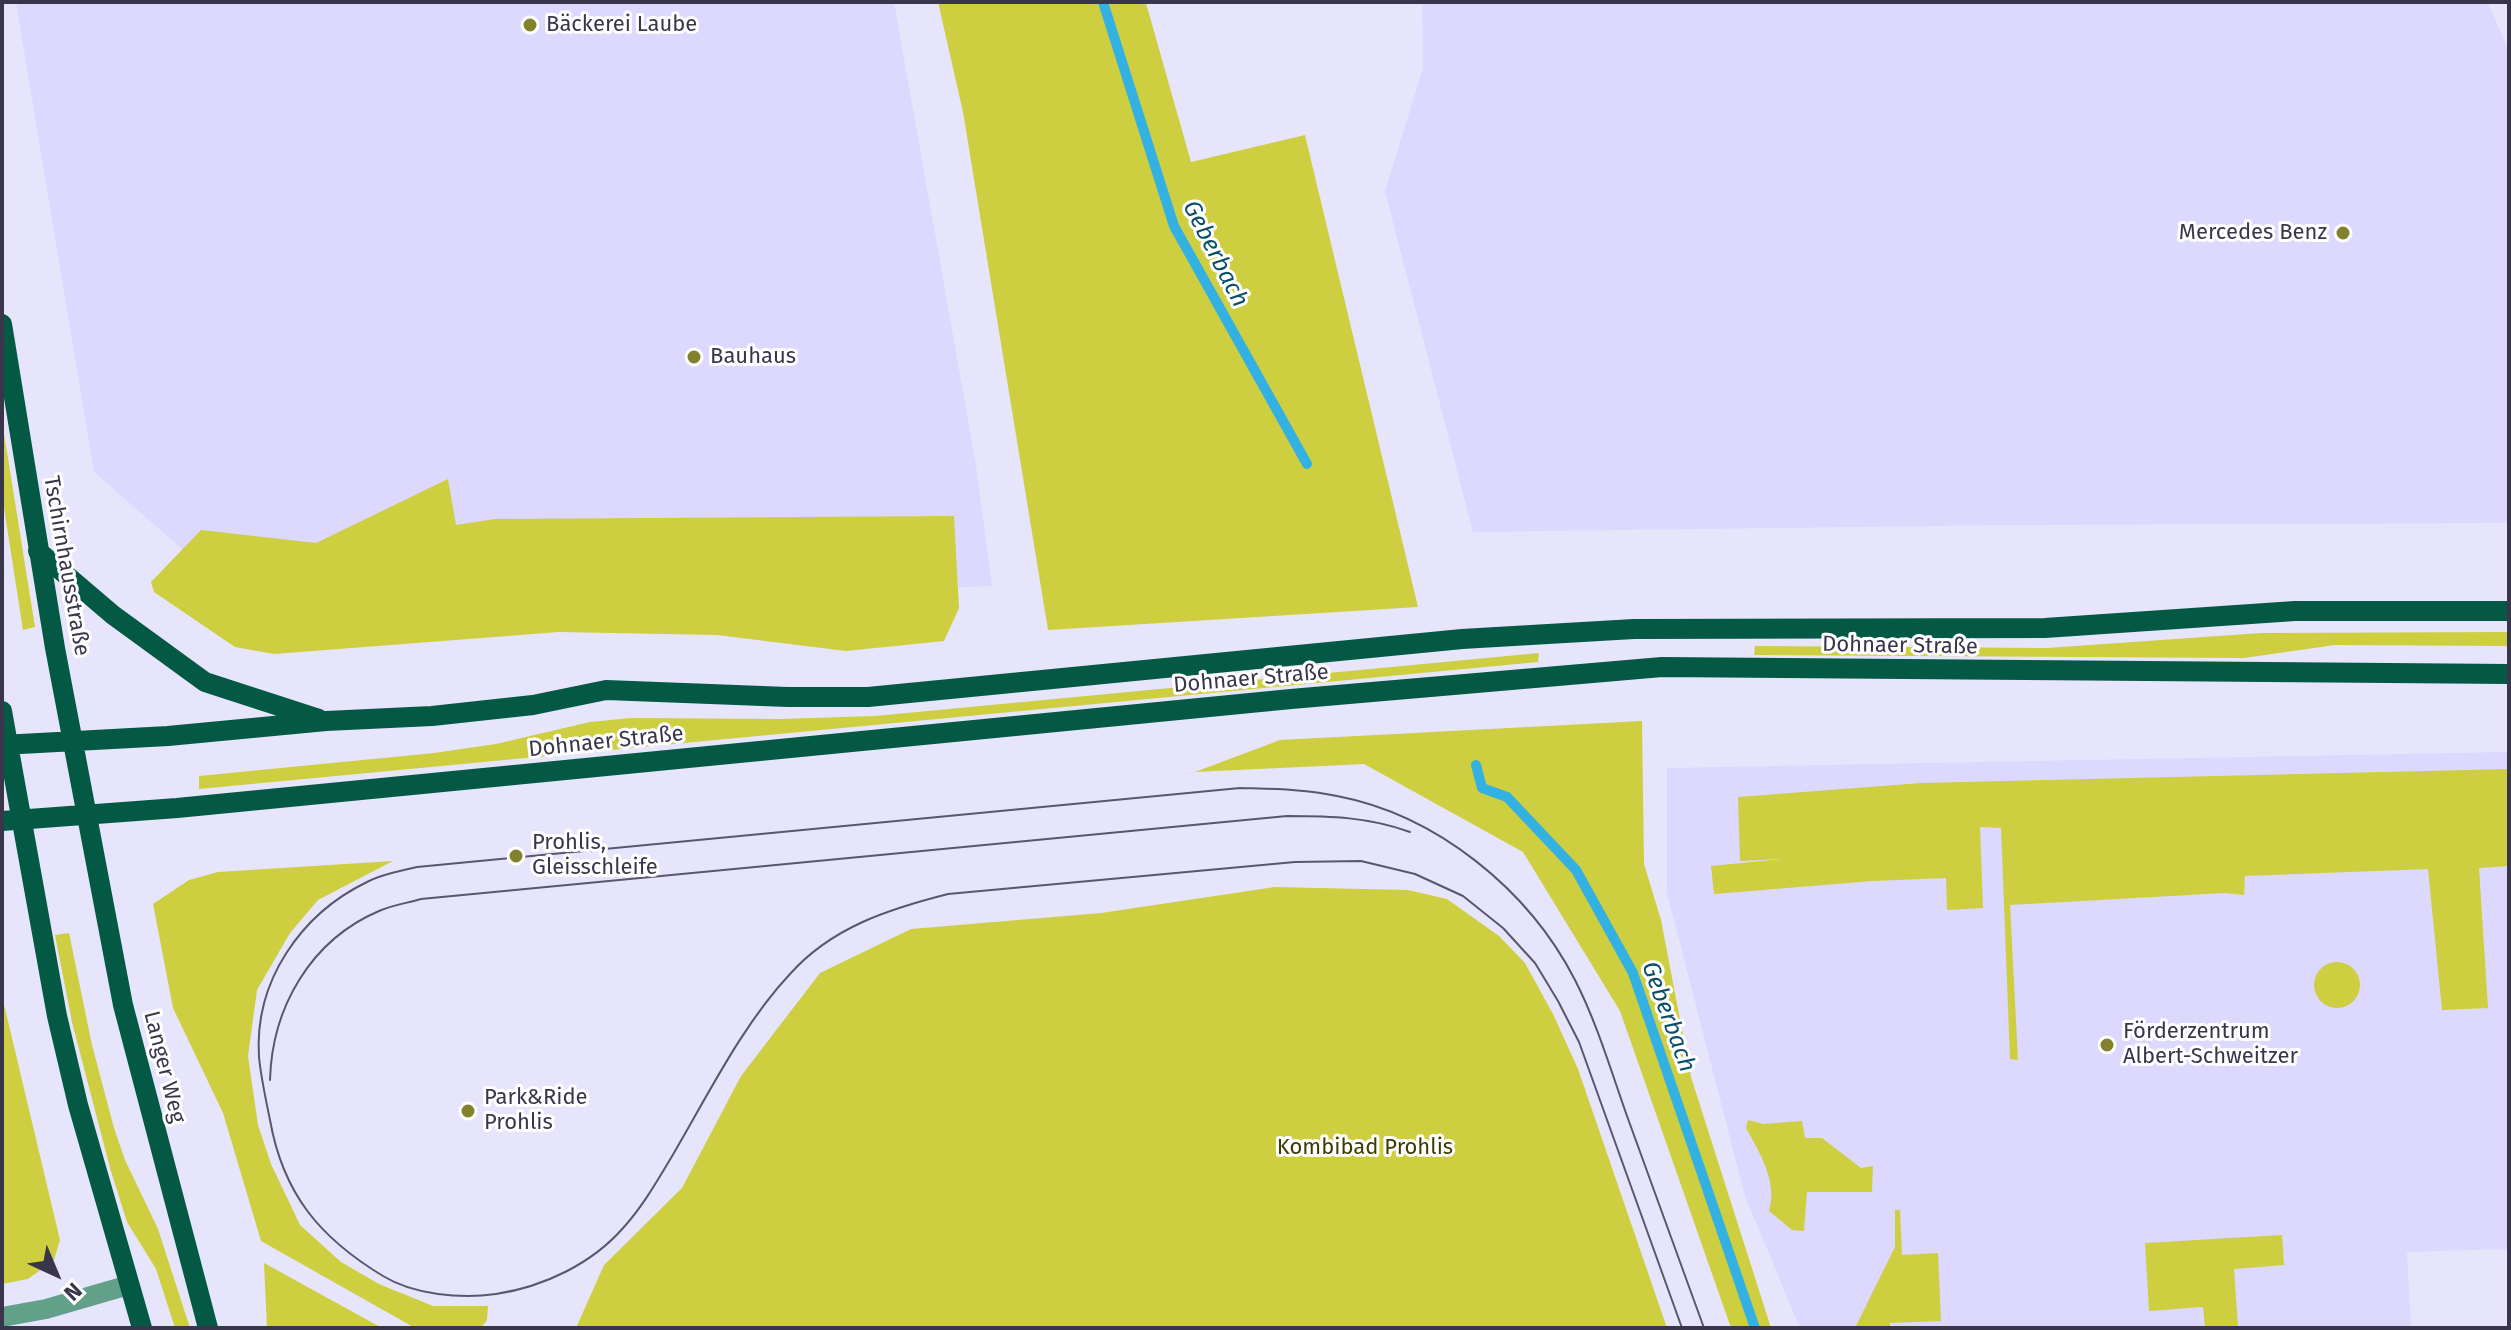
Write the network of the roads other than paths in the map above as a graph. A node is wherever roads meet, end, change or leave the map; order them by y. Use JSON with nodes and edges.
{"nodes":[{"id":1,"x":2,"y":324,"type":"edge"},
{"id":2,"x":38,"y":551,"type":"junction"},
{"id":3,"x":2509,"y":611,"type":"edge"},
{"id":4,"x":2509,"y":674,"type":"edge"},
{"id":5,"x":2,"y":711,"type":"edge"},
{"id":6,"x":326,"y":721,"type":"junction"},
{"id":7,"x":72,"y":741,"type":"junction"},
{"id":8,"x":5,"y":745,"type":"edge"},
{"id":9,"x":87,"y":815,"type":"junction"},
{"id":10,"x":11,"y":820,"type":"edge"},
{"id":11,"x":129,"y":1285,"type":"junction"},
{"id":12,"x":2,"y":1317,"type":"edge"},
{"id":13,"x":142,"y":1328,"type":"edge"},
{"id":14,"x":208,"y":1328,"type":"edge"}],
"edges":[{"from":1,"to":2,"type":"main road","name":"Tschirnhausstraße"},
{"from":2,"to":6,"type":"main road"},
{"from":2,"to":7,"type":"main road","name":"Tschirnhausstraße"},
{"from":3,"to":6,"type":"main road","name":"Dohnaer Straße"},
{"from":4,"to":9,"type":"main road","name":"Dohnaer Straße"},
{"from":5,"to":8,"type":"main road"},
{"from":6,"to":7,"type":"main road","name":"Dohnaer Straße"},
{"from":7,"to":8,"type":"main road","name":"Dohnaer Straße"},
{"from":7,"to":9,"type":"main road","name":"Tschirnhausstraße"},
{"from":8,"to":10,"type":"main road"},
{"from":9,"to":10,"type":"main road","name":"Dohnaer Straße"},
{"from":9,"to":14,"type":"main road","name":"Langer Weg"},
{"from":10,"to":11,"type":"main road"},
{"from":11,"to":12,"type":"street"},
{"from":11,"to":13,"type":"main road"}]}
